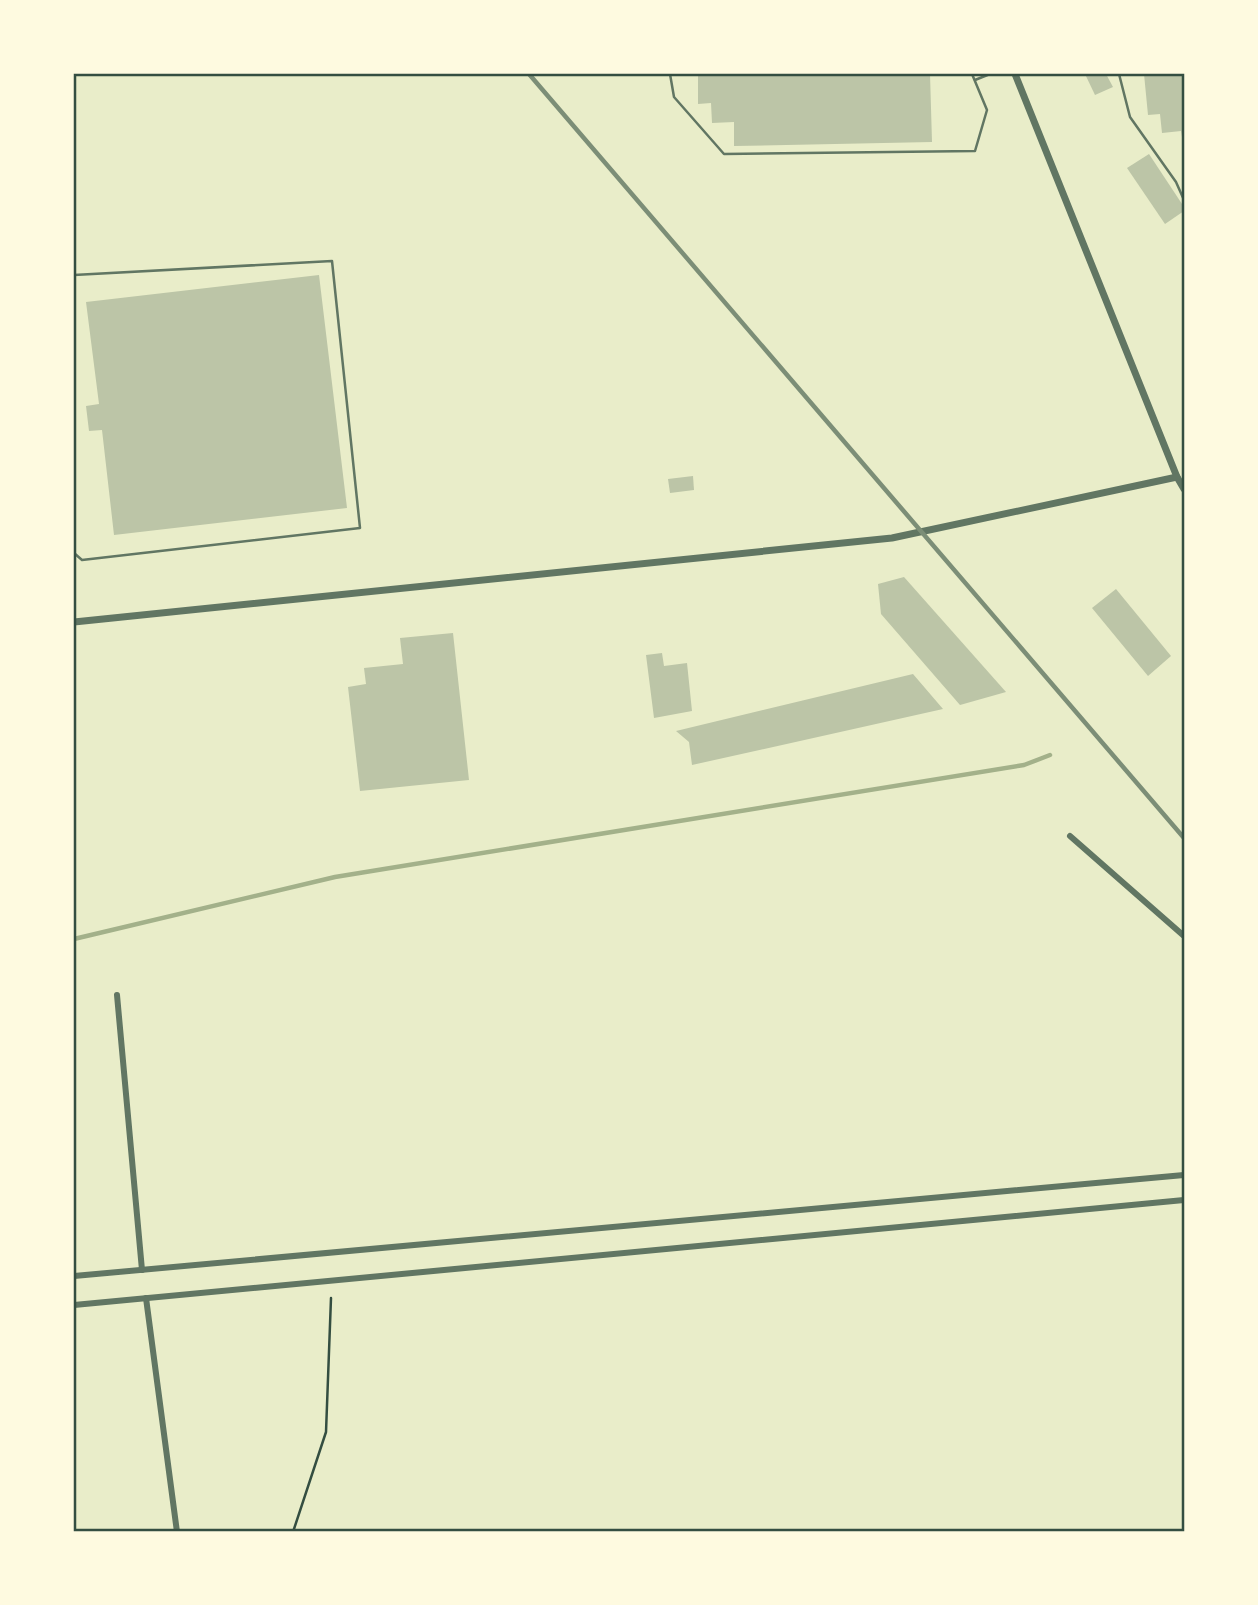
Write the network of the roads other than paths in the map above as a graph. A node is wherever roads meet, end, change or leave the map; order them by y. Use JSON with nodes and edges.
{"nodes":[{"id":1,"x":670,"y":74,"type":"edge"},
{"id":2,"x":972,"y":74,"type":"edge"},
{"id":3,"x":990,"y":74,"type":"edge"},
{"id":4,"x":1015,"y":74,"type":"edge"},
{"id":5,"x":1119,"y":74,"type":"edge"},
{"id":6,"x":975,"y":80,"type":"junction"},
{"id":7,"x":1185,"y":200,"type":"edge"},
{"id":8,"x":74,"y":275,"type":"edge"},
{"id":9,"x":1177,"y":477,"type":"junction"},
{"id":10,"x":1185,"y":489,"type":"edge"},
{"id":11,"x":74,"y":553,"type":"edge"},
{"id":12,"x":74,"y":622,"type":"edge"},
{"id":13,"x":1070,"y":836,"type":"dead end"},
{"id":14,"x":1185,"y":936,"type":"edge"},
{"id":15,"x":117,"y":995,"type":"dead end"},
{"id":16,"x":1185,"y":1175,"type":"edge"},
{"id":17,"x":1185,"y":1200,"type":"edge"},
{"id":18,"x":142,"y":1270,"type":"junction"},
{"id":19,"x":74,"y":1276,"type":"edge"},
{"id":20,"x":146,"y":1298,"type":"junction"},
{"id":21,"x":74,"y":1305,"type":"edge"},
{"id":22,"x":177,"y":1531,"type":"edge"}],
"edges":[{"from":1,"to":6,"type":"lane"},
{"from":2,"to":6,"type":"lane"},
{"from":3,"to":6,"type":"lane"},
{"from":4,"to":9,"type":"street"},
{"from":5,"to":7,"type":"lane"},
{"from":8,"to":11,"type":"lane"},
{"from":9,"to":10,"type":"street"},
{"from":9,"to":12,"type":"street"},
{"from":13,"to":14,"type":"street"},
{"from":15,"to":18,"type":"street"},
{"from":16,"to":18,"type":"street"},
{"from":17,"to":20,"type":"street"},
{"from":18,"to":19,"type":"street"},
{"from":20,"to":21,"type":"street"},
{"from":20,"to":22,"type":"street"}]}
